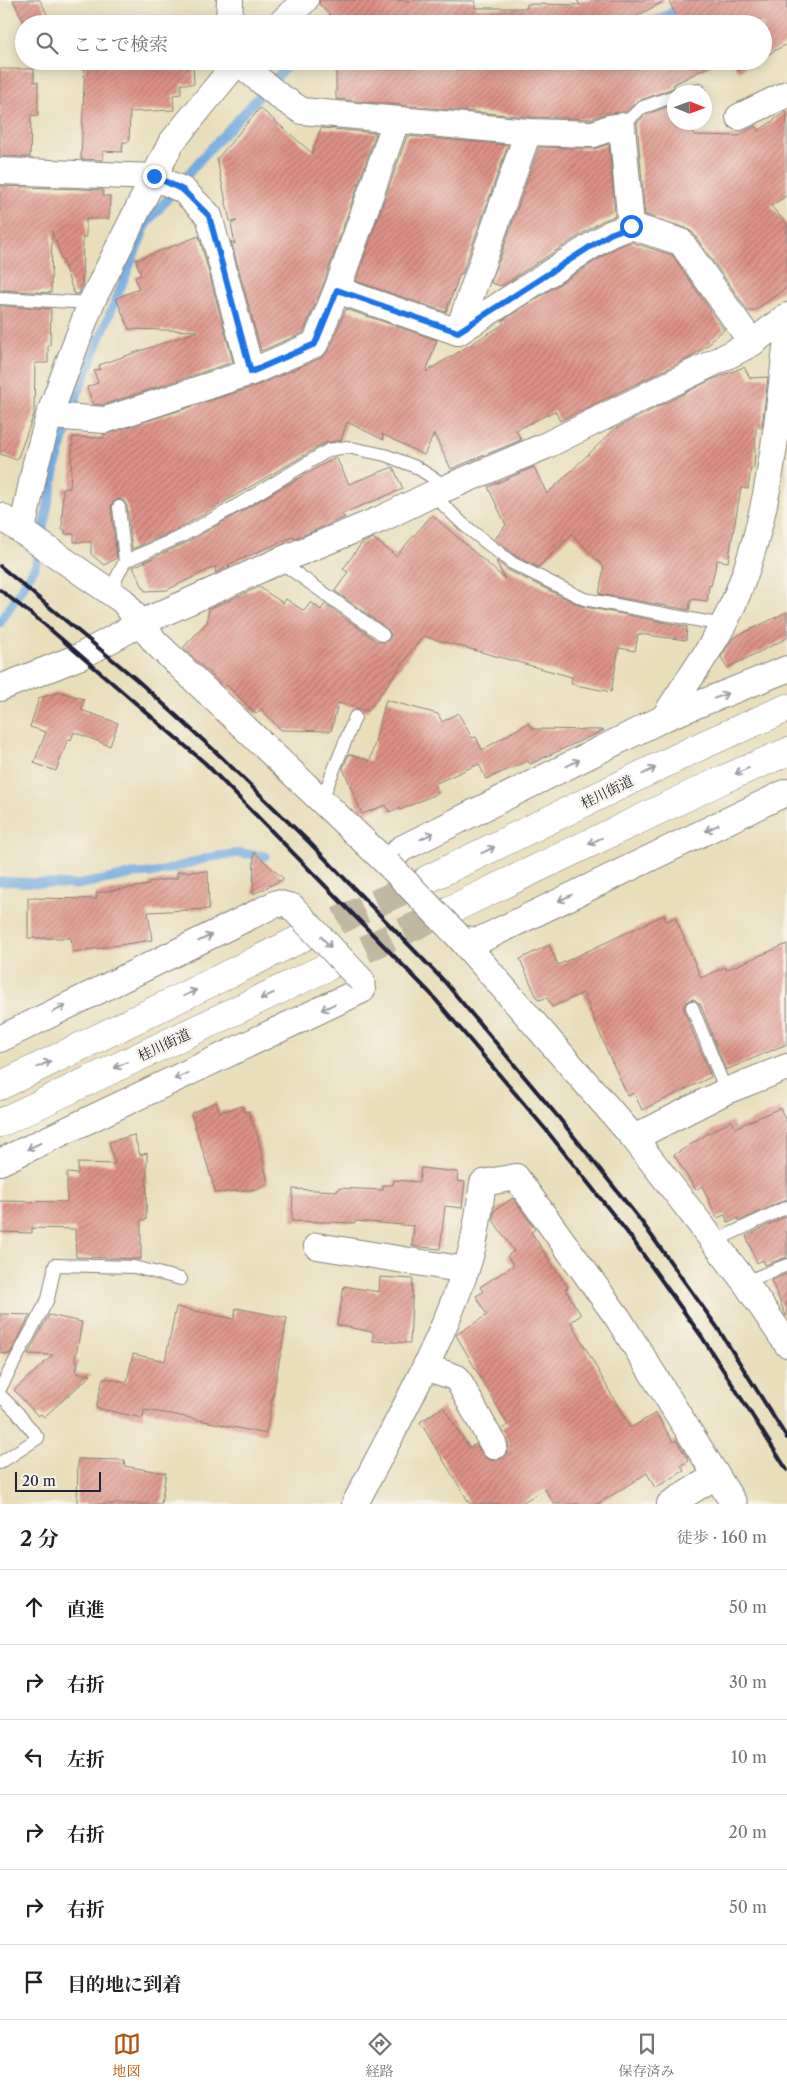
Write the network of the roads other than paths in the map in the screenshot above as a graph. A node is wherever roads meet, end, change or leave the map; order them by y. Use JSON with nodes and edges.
{"nodes":[{"id":1,"x":230,"y":0,"type":"edge"},
{"id":2,"x":305,"y":0,"type":"edge"},
{"id":3,"x":229,"y":15,"type":"edge"},
{"id":4,"x":289,"y":15,"type":"edge"},
{"id":5,"x":230,"y":70,"type":"edge"},
{"id":6,"x":247,"y":70,"type":"edge"},
{"id":7,"x":787,"y":94,"type":"edge"},
{"id":8,"x":667,"y":99,"type":"edge"},
{"id":9,"x":739,"y":117,"type":"dead end"},
{"id":10,"x":396,"y":120,"type":"junction"},
{"id":11,"x":622,"y":126,"type":"junction"},
{"id":12,"x":528,"y":132,"type":"junction"},
{"id":13,"x":0,"y":171,"type":"edge"},
{"id":14,"x":169,"y":183,"type":"junction"},
{"id":15,"x":631,"y":226,"type":"junction"},
{"id":16,"x":337,"y":290,"type":"junction"},
{"id":17,"x":0,"y":298,"type":"edge"},
{"id":18,"x":91,"y":303,"type":"junction"},
{"id":19,"x":787,"y":316,"type":"edge"},
{"id":20,"x":458,"y":332,"type":"junction"},
{"id":21,"x":787,"y":338,"type":"edge"},
{"id":22,"x":752,"y":343,"type":"junction"},
{"id":23,"x":251,"y":372,"type":"junction"},
{"id":24,"x":63,"y":418,"type":"junction"},
{"id":25,"x":782,"y":426,"type":"edge"},
{"id":26,"x":440,"y":491,"type":"junction"},
{"id":27,"x":119,"y":507,"type":"dead end"},
{"id":28,"x":0,"y":516,"type":"edge"},
{"id":29,"x":35,"y":540,"type":"junction"},
{"id":30,"x":279,"y":560,"type":"junction"},
{"id":31,"x":125,"y":561,"type":"junction"},
{"id":32,"x":110,"y":591,"type":"junction"},
{"id":33,"x":141,"y":623,"type":"junction"},
{"id":34,"x":723,"y":625,"type":"junction"},
{"id":35,"x":383,"y":635,"type":"dead end"},
{"id":36,"x":787,"y":669,"type":"edge"},
{"id":37,"x":0,"y":688,"type":"edge"},
{"id":38,"x":787,"y":708,"type":"edge"},
{"id":39,"x":355,"y":717,"type":"dead end"},
{"id":40,"x":664,"y":718,"type":"junction"},
{"id":41,"x":787,"y":752,"type":"edge"},
{"id":42,"x":787,"y":792,"type":"edge"},
{"id":43,"x":322,"y":799,"type":"junction"},
{"id":44,"x":388,"y":864,"type":"junction"},
{"id":45,"x":428,"y":879,"type":"tunnel mouth"},
{"id":46,"x":454,"y":908,"type":"tunnel mouth"},
{"id":47,"x":460,"y":938,"type":"junction"},
{"id":48,"x":300,"y":939,"type":"tunnel mouth"},
{"id":49,"x":327,"y":967,"type":"tunnel mouth"},
{"id":50,"x":692,"y":1007,"type":"dead end"},
{"id":51,"x":0,"y":1040,"type":"edge"},
{"id":52,"x":787,"y":1067,"type":"edge"},
{"id":53,"x":0,"y":1086,"type":"edge"},
{"id":54,"x":726,"y":1091,"type":"junction"},
{"id":55,"x":0,"y":1123,"type":"edge"},
{"id":56,"x":634,"y":1138,"type":"junction"},
{"id":57,"x":0,"y":1162,"type":"edge"},
{"id":58,"x":787,"y":1207,"type":"edge"},
{"id":59,"x":715,"y":1241,"type":"junction"},
{"id":60,"x":317,"y":1246,"type":"dead end"},
{"id":61,"x":787,"y":1265,"type":"edge"},
{"id":62,"x":466,"y":1270,"type":"junction"},
{"id":63,"x":181,"y":1279,"type":"dead end"},
{"id":64,"x":745,"y":1282,"type":"junction"},
{"id":65,"x":787,"y":1344,"type":"edge"},
{"id":66,"x":426,"y":1367,"type":"junction"},
{"id":67,"x":0,"y":1389,"type":"edge"},
{"id":68,"x":0,"y":1395,"type":"edge"},
{"id":69,"x":494,"y":1446,"type":"dead end"},
{"id":70,"x":0,"y":1463,"type":"edge"},
{"id":71,"x":717,"y":1475,"type":"junction"},
{"id":72,"x":355,"y":1504,"type":"edge"},
{"id":73,"x":670,"y":1504,"type":"edge"},
{"id":74,"x":734,"y":1504,"type":"edge"}],
"edges":[{"from":1,"to":3,"type":"street"},
{"from":2,"to":4,"type":"street"},
{"from":5,"to":14,"type":"street"},
{"from":6,"to":10,"type":"street"},
{"from":7,"to":9,"type":"street"},
{"from":8,"to":11,"type":"lane"},
{"from":10,"to":12,"type":"street"},
{"from":10,"to":16,"type":"street"},
{"from":11,"to":12,"type":"street"},
{"from":11,"to":15,"type":"street"},
{"from":12,"to":20,"type":"street"},
{"from":13,"to":14,"type":"street"},
{"from":14,"to":18,"type":"street"},
{"from":14,"to":23,"type":"street"},
{"from":15,"to":20,"type":"street"},
{"from":15,"to":22,"type":"street"},
{"from":16,"to":20,"type":"street"},
{"from":16,"to":23,"type":"street"},
{"from":17,"to":18,"type":"lane"},
{"from":18,"to":24,"type":"street"},
{"from":19,"to":22,"type":"street"},
{"from":21,"to":25,"type":"street"},
{"from":22,"to":26,"type":"street"},
{"from":23,"to":24,"type":"street"},
{"from":24,"to":29,"type":"street"},
{"from":25,"to":34,"type":"street"},
{"from":26,"to":30,"type":"street"},
{"from":26,"to":31,"type":"lane"},
{"from":26,"to":34,"type":"lane"},
{"from":27,"to":31,"type":"lane"},
{"from":28,"to":29,"type":"street"},
{"from":29,"to":32,"type":"street"},
{"from":30,"to":33,"type":"street"},
{"from":30,"to":35,"type":"lane"},
{"from":31,"to":32,"type":"lane"},
{"from":32,"to":33,"type":"street"},
{"from":33,"to":37,"type":"street"},
{"from":33,"to":43,"type":"street"},
{"from":34,"to":40,"type":"street"},
{"from":40,"to":36,"type":"street","one_way":true},
{"from":45,"to":38,"type":"street","name":"桂川街道","one_way":true},
{"from":39,"to":43,"type":"lane"},
{"from":44,"to":40,"type":"street","one_way":true},
{"from":41,"to":46,"type":"street","one_way":true},
{"from":42,"to":47,"type":"street","one_way":true},
{"from":43,"to":44,"type":"street"},
{"from":44,"to":47,"type":"street","bridge":true},
{"from":47,"to":56,"type":"street"},
{"from":53,"to":48,"type":"street","one_way":true},
{"from":49,"to":55,"type":"street","name":"桂川街道","one_way":true},
{"from":50,"to":54,"type":"lane"},
{"from":51,"to":57,"type":"street","one_way":true,"bridge":true},
{"from":52,"to":54,"type":"street"},
{"from":54,"to":56,"type":"street"},
{"from":56,"to":59,"type":"street"},
{"from":58,"to":59,"type":"lane"},
{"from":59,"to":64,"type":"street"},
{"from":60,"to":62,"type":"street"},
{"from":61,"to":64,"type":"lane"},
{"from":62,"to":66,"type":"street"},
{"from":62,"to":71,"type":"street"},
{"from":63,"to":67,"type":"lane"},
{"from":64,"to":65,"type":"street"},
{"from":66,"to":69,"type":"street"},
{"from":66,"to":72,"type":"street"},
{"from":68,"to":70,"type":"lane"},
{"from":71,"to":73,"type":"street"},
{"from":71,"to":74,"type":"street"}]}
